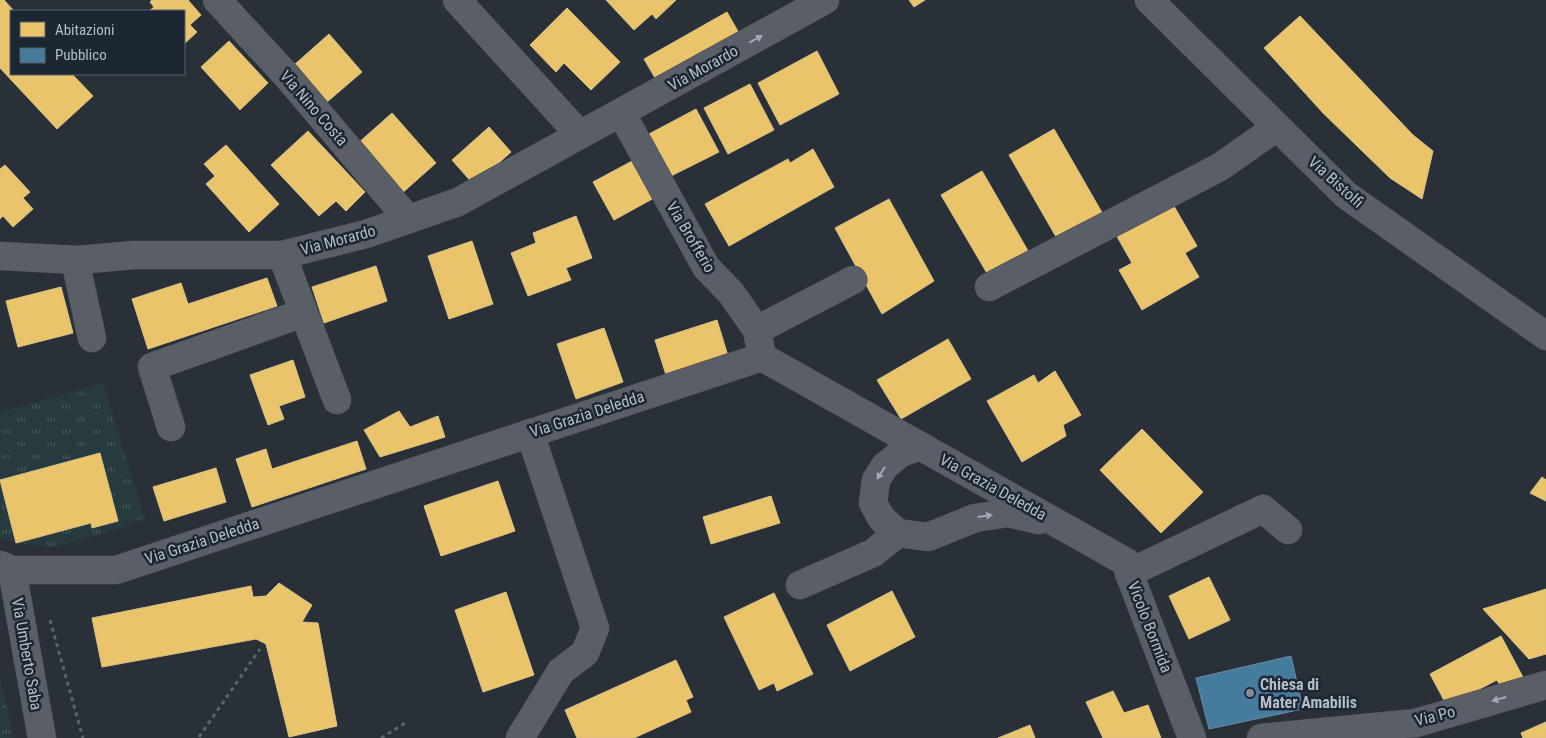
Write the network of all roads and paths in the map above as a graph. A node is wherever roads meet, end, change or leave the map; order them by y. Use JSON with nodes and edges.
{"nodes":[{"id":1,"x":217,"y":0,"type":"edge"},
{"id":2,"x":457,"y":0,"type":"edge"},
{"id":3,"x":825,"y":0,"type":"edge"},
{"id":4,"x":1149,"y":0,"type":"edge"},
{"id":5,"x":622,"y":114,"type":"junction"},
{"id":6,"x":1277,"y":127,"type":"junction"},
{"id":7,"x":580,"y":135,"type":"junction"},
{"id":8,"x":408,"y":219,"type":"junction"},
{"id":9,"x":282,"y":254,"type":"junction"},
{"id":10,"x":0,"y":256,"type":"edge"},
{"id":11,"x":75,"y":260,"type":"junction"},
{"id":12,"x":853,"y":280,"type":"dead end"},
{"id":13,"x":989,"y":287,"type":"dead end"},
{"id":14,"x":303,"y":313,"type":"junction"},
{"id":15,"x":757,"y":330,"type":"junction"},
{"id":16,"x":1546,"y":336,"type":"edge"},
{"id":17,"x":92,"y":338,"type":"dead end"},
{"id":18,"x":762,"y":357,"type":"junction"},
{"id":19,"x":337,"y":400,"type":"dead end"},
{"id":20,"x":170,"y":427,"type":"dead end"},
{"id":21,"x":530,"y":433,"type":"junction"},
{"id":22,"x":920,"y":446,"type":"junction"},
{"id":23,"x":1056,"y":522,"type":"junction"},
{"id":24,"x":1288,"y":530,"type":"dead end"},
{"id":25,"x":898,"y":533,"type":"junction"},
{"id":26,"x":6,"y":568,"type":"edge"},
{"id":27,"x":1129,"y":572,"type":"junction"},
{"id":28,"x":800,"y":585,"type":"dead end"},
{"id":29,"x":49,"y":615,"type":"dead end"},
{"id":30,"x":260,"y":649,"type":"dead end"},
{"id":31,"x":1546,"y":685,"type":"edge"},
{"id":32,"x":407,"y":722,"type":"dead end"},
{"id":33,"x":1408,"y":728,"type":"edge"},
{"id":34,"x":42,"y":738,"type":"edge"},
{"id":35,"x":83,"y":738,"type":"edge"},
{"id":36,"x":194,"y":738,"type":"edge"},
{"id":37,"x":199,"y":738,"type":"edge"},
{"id":38,"x":381,"y":738,"type":"edge"},
{"id":39,"x":520,"y":738,"type":"edge"},
{"id":40,"x":1192,"y":738,"type":"edge"},
{"id":41,"x":1261,"y":738,"type":"edge"}],
"edges":[{"from":1,"to":8,"type":"street","name":"Via Nino Costa"},
{"from":2,"to":7,"type":"street"},
{"from":5,"to":3,"type":"street","name":"Via Morardo","one_way":true},
{"from":4,"to":6,"type":"street","name":"Via Bistolfi"},
{"from":5,"to":7,"type":"street","name":"Via Morardo"},
{"from":5,"to":15,"type":"street","name":"Via Brofferio"},
{"from":6,"to":13,"type":"street"},
{"from":6,"to":16,"type":"street","name":"Via Bistolfi"},
{"from":7,"to":8,"type":"street","name":"Via Morardo"},
{"from":8,"to":9,"type":"street","name":"Via Morardo"},
{"from":9,"to":11,"type":"street","name":"Via Morardo"},
{"from":9,"to":14,"type":"street"},
{"from":10,"to":11,"type":"street","name":"Via Morardo"},
{"from":11,"to":17,"type":"street"},
{"from":12,"to":15,"type":"street"},
{"from":14,"to":19,"type":"street"},
{"from":14,"to":20,"type":"street"},
{"from":15,"to":18,"type":"street","name":"Via Brofferio"},
{"from":18,"to":21,"type":"street","name":"Via Grazia Deledda"},
{"from":18,"to":22,"type":"street","name":"Via Grazia Deledda"},
{"from":21,"to":26,"type":"street","name":"Via Grazia Deledda"},
{"from":21,"to":39,"type":"street"},
{"from":22,"to":23,"type":"street","name":"Via Grazia Deledda"},
{"from":22,"to":25,"type":"street","one_way":true},
{"from":25,"to":23,"type":"street","one_way":true},
{"from":23,"to":27,"type":"street","name":"Via Grazia Deledda"},
{"from":24,"to":27,"type":"street","name":"Vicolo Bormida"},
{"from":25,"to":28,"type":"street"},
{"from":26,"to":34,"type":"street","name":"Via Umberto Saba"},
{"from":27,"to":40,"type":"street","name":"Vicolo Bormida"},
{"from":29,"to":35,"type":"path"},
{"from":30,"to":37,"type":"path"},
{"from":31,"to":33,"type":"street","name":"Via Po","one_way":true},
{"from":32,"to":38,"type":"path"},
{"from":33,"to":41,"type":"street","name":"Via Po"},
{"from":36,"to":37,"type":"path"}]}
